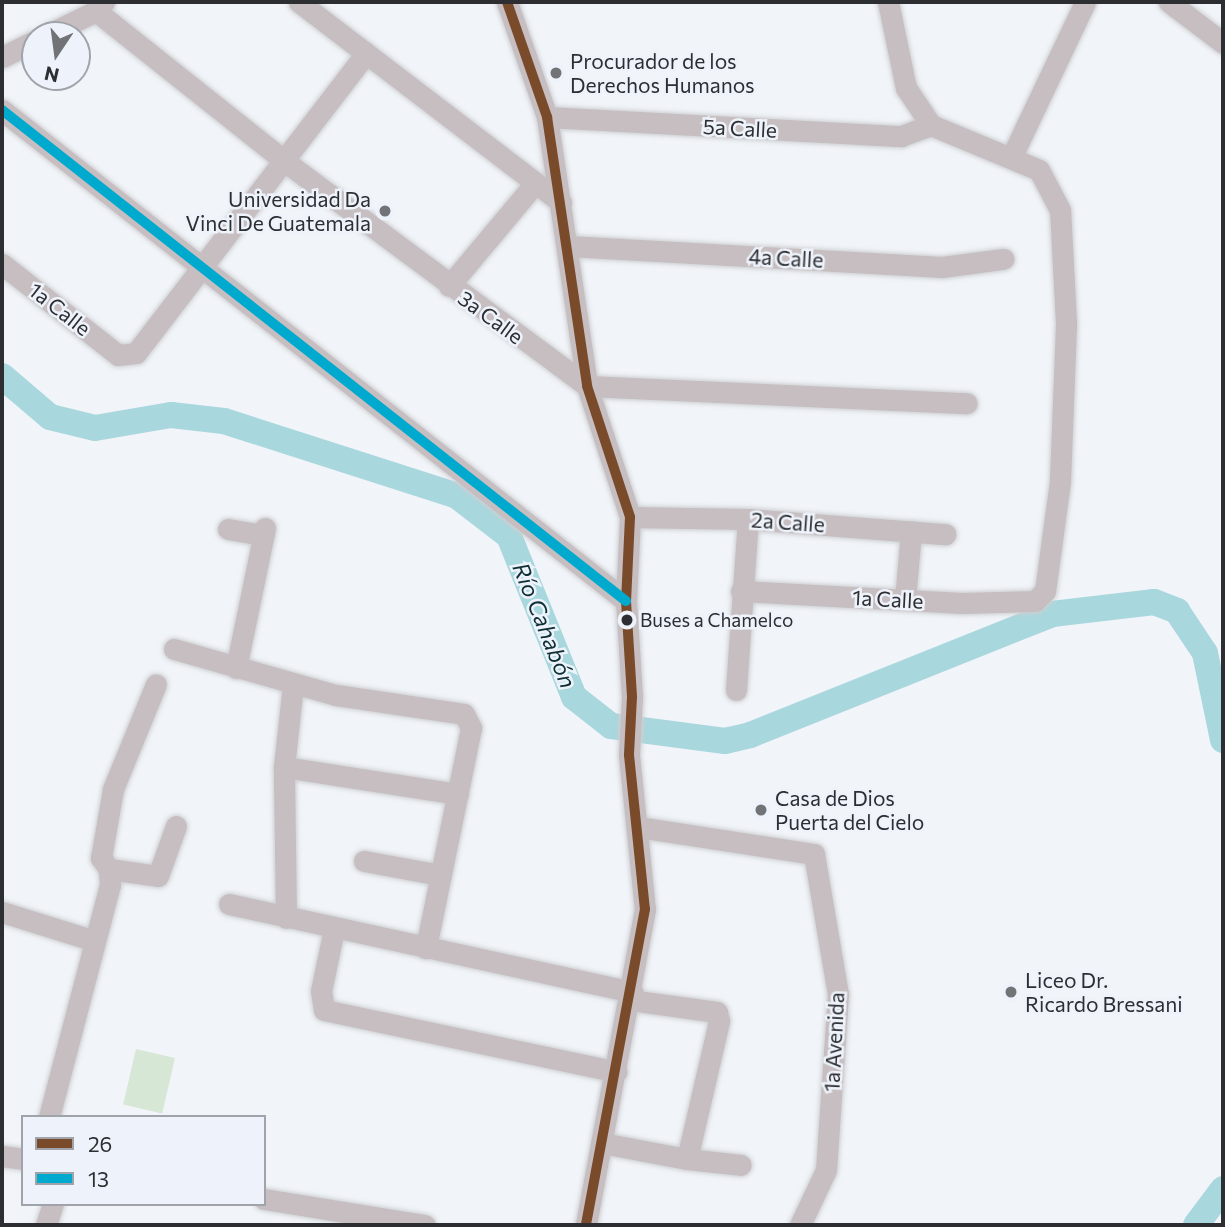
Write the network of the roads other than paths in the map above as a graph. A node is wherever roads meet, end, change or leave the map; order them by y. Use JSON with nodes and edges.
{"nodes":[{"id":1,"x":299,"y":2,"type":"edge"},
{"id":2,"x":507,"y":2,"type":"edge"},
{"id":3,"x":887,"y":2,"type":"edge"},
{"id":4,"x":1085,"y":2,"type":"edge"},
{"id":5,"x":1169,"y":2,"type":"edge"},
{"id":6,"x":100,"y":6,"type":"edge"},
{"id":7,"x":73,"y":21,"type":"edge"},
{"id":8,"x":1223,"y":43,"type":"edge"},
{"id":9,"x":21,"y":48,"type":"edge"},
{"id":10,"x":366,"y":53,"type":"junction"},
{"id":11,"x":2,"y":57,"type":"edge"},
{"id":12,"x":2,"y":110,"type":"edge"},
{"id":13,"x":547,"y":117,"type":"junction"},
{"id":14,"x":931,"y":125,"type":"junction"},
{"id":15,"x":1012,"y":156,"type":"junction"},
{"id":16,"x":283,"y":160,"type":"junction"},
{"id":17,"x":535,"y":183,"type":"junction"},
{"id":18,"x":561,"y":202,"type":"junction"},
{"id":19,"x":568,"y":246,"type":"junction"},
{"id":20,"x":1003,"y":258,"type":"dead end"},
{"id":21,"x":2,"y":264,"type":"edge"},
{"id":22,"x":200,"y":267,"type":"junction"},
{"id":23,"x":449,"y":286,"type":"junction"},
{"id":24,"x":587,"y":386,"type":"junction"},
{"id":25,"x":967,"y":403,"type":"dead end"},
{"id":26,"x":630,"y":517,"type":"junction"},
{"id":27,"x":748,"y":519,"type":"junction"},
{"id":28,"x":228,"y":528,"type":"dead end"},
{"id":29,"x":911,"y":531,"type":"junction"},
{"id":30,"x":945,"y":534,"type":"dead end"},
{"id":31,"x":741,"y":591,"type":"junction"},
{"id":32,"x":905,"y":600,"type":"junction"},
{"id":33,"x":626,"y":601,"type":"junction"},
{"id":34,"x":174,"y":649,"type":"dead end"},
{"id":35,"x":236,"y":668,"type":"junction"},
{"id":36,"x":156,"y":684,"type":"dead end"},
{"id":37,"x":293,"y":684,"type":"junction"},
{"id":38,"x":736,"y":690,"type":"dead end"},
{"id":39,"x":284,"y":767,"type":"junction"},
{"id":40,"x":458,"y":794,"type":"junction"},
{"id":41,"x":176,"y":826,"type":"dead end"},
{"id":42,"x":638,"y":827,"type":"junction"},
{"id":43,"x":364,"y":861,"type":"dead end"},
{"id":44,"x":109,"y":869,"type":"junction"},
{"id":45,"x":440,"y":874,"type":"junction"},
{"id":46,"x":229,"y":904,"type":"dead end"},
{"id":47,"x":2,"y":912,"type":"edge"},
{"id":48,"x":286,"y":918,"type":"junction"},
{"id":49,"x":334,"y":929,"type":"junction"},
{"id":50,"x":92,"y":940,"type":"junction"},
{"id":51,"x":426,"y":948,"type":"junction"},
{"id":52,"x":632,"y":996,"type":"junction"},
{"id":53,"x":617,"y":1072,"type":"junction"},
{"id":54,"x":49,"y":1115,"type":"edge"},
{"id":55,"x":602,"y":1143,"type":"junction"},
{"id":56,"x":2,"y":1156,"type":"edge"},
{"id":57,"x":21,"y":1159,"type":"edge"},
{"id":58,"x":687,"y":1159,"type":"junction"},
{"id":59,"x":741,"y":1165,"type":"dead end"},
{"id":60,"x":266,"y":1199,"type":"edge"},
{"id":61,"x":51,"y":1206,"type":"edge"},
{"id":62,"x":46,"y":1225,"type":"edge"},
{"id":63,"x":425,"y":1225,"type":"edge"},
{"id":64,"x":586,"y":1225,"type":"edge"},
{"id":65,"x":800,"y":1225,"type":"edge"}],
"edges":[{"from":1,"to":10,"type":"street"},
{"from":2,"to":13,"type":"street"},
{"from":3,"to":14,"type":"street"},
{"from":4,"to":15,"type":"street"},
{"from":5,"to":8,"type":"street"},
{"from":6,"to":7,"type":"street"},
{"from":6,"to":16,"type":"street","name":"3a Calle"},
{"from":9,"to":11,"type":"street"},
{"from":10,"to":16,"type":"street"},
{"from":10,"to":17,"type":"street"},
{"from":12,"to":22,"type":"street"},
{"from":13,"to":14,"type":"street","name":"5a Calle"},
{"from":13,"to":18,"type":"street"},
{"from":14,"to":15,"type":"street"},
{"from":15,"to":32,"type":"street","name":"1a Calle"},
{"from":16,"to":22,"type":"street"},
{"from":16,"to":23,"type":"street","name":"3a Calle"},
{"from":17,"to":18,"type":"street"},
{"from":17,"to":23,"type":"street"},
{"from":18,"to":19,"type":"street"},
{"from":19,"to":20,"type":"street","name":"4a Calle"},
{"from":19,"to":24,"type":"street"},
{"from":21,"to":22,"type":"street","name":"1a Calle"},
{"from":22,"to":33,"type":"street"},
{"from":23,"to":24,"type":"street","name":"3a Calle"},
{"from":24,"to":25,"type":"street"},
{"from":24,"to":26,"type":"street"},
{"from":26,"to":27,"type":"street","name":"2a Calle"},
{"from":26,"to":33,"type":"street"},
{"from":27,"to":29,"type":"street","name":"2a Calle"},
{"from":27,"to":31,"type":"street"},
{"from":28,"to":35,"type":"street"},
{"from":29,"to":30,"type":"street","name":"2a Calle"},
{"from":29,"to":32,"type":"street"},
{"from":31,"to":32,"type":"street","name":"1a Calle"},
{"from":31,"to":38,"type":"street"},
{"from":33,"to":42,"type":"street"},
{"from":34,"to":35,"type":"street"},
{"from":35,"to":37,"type":"street"},
{"from":36,"to":44,"type":"street"},
{"from":37,"to":39,"type":"street"},
{"from":37,"to":40,"type":"street"},
{"from":39,"to":40,"type":"street"},
{"from":39,"to":48,"type":"street"},
{"from":40,"to":45,"type":"street"},
{"from":41,"to":44,"type":"street"},
{"from":42,"to":52,"type":"street"},
{"from":42,"to":65,"type":"street","name":"1a Avenida"},
{"from":43,"to":45,"type":"street"},
{"from":44,"to":50,"type":"street"},
{"from":45,"to":51,"type":"street"},
{"from":46,"to":48,"type":"street"},
{"from":47,"to":50,"type":"street"},
{"from":48,"to":49,"type":"street"},
{"from":49,"to":51,"type":"street"},
{"from":49,"to":53,"type":"street"},
{"from":50,"to":54,"type":"street"},
{"from":51,"to":52,"type":"street"},
{"from":52,"to":53,"type":"street"},
{"from":52,"to":58,"type":"street"},
{"from":53,"to":55,"type":"street"},
{"from":55,"to":58,"type":"street"},
{"from":55,"to":64,"type":"street"},
{"from":56,"to":57,"type":"street"},
{"from":58,"to":59,"type":"street"},
{"from":60,"to":63,"type":"street"},
{"from":61,"to":62,"type":"street"}]}
